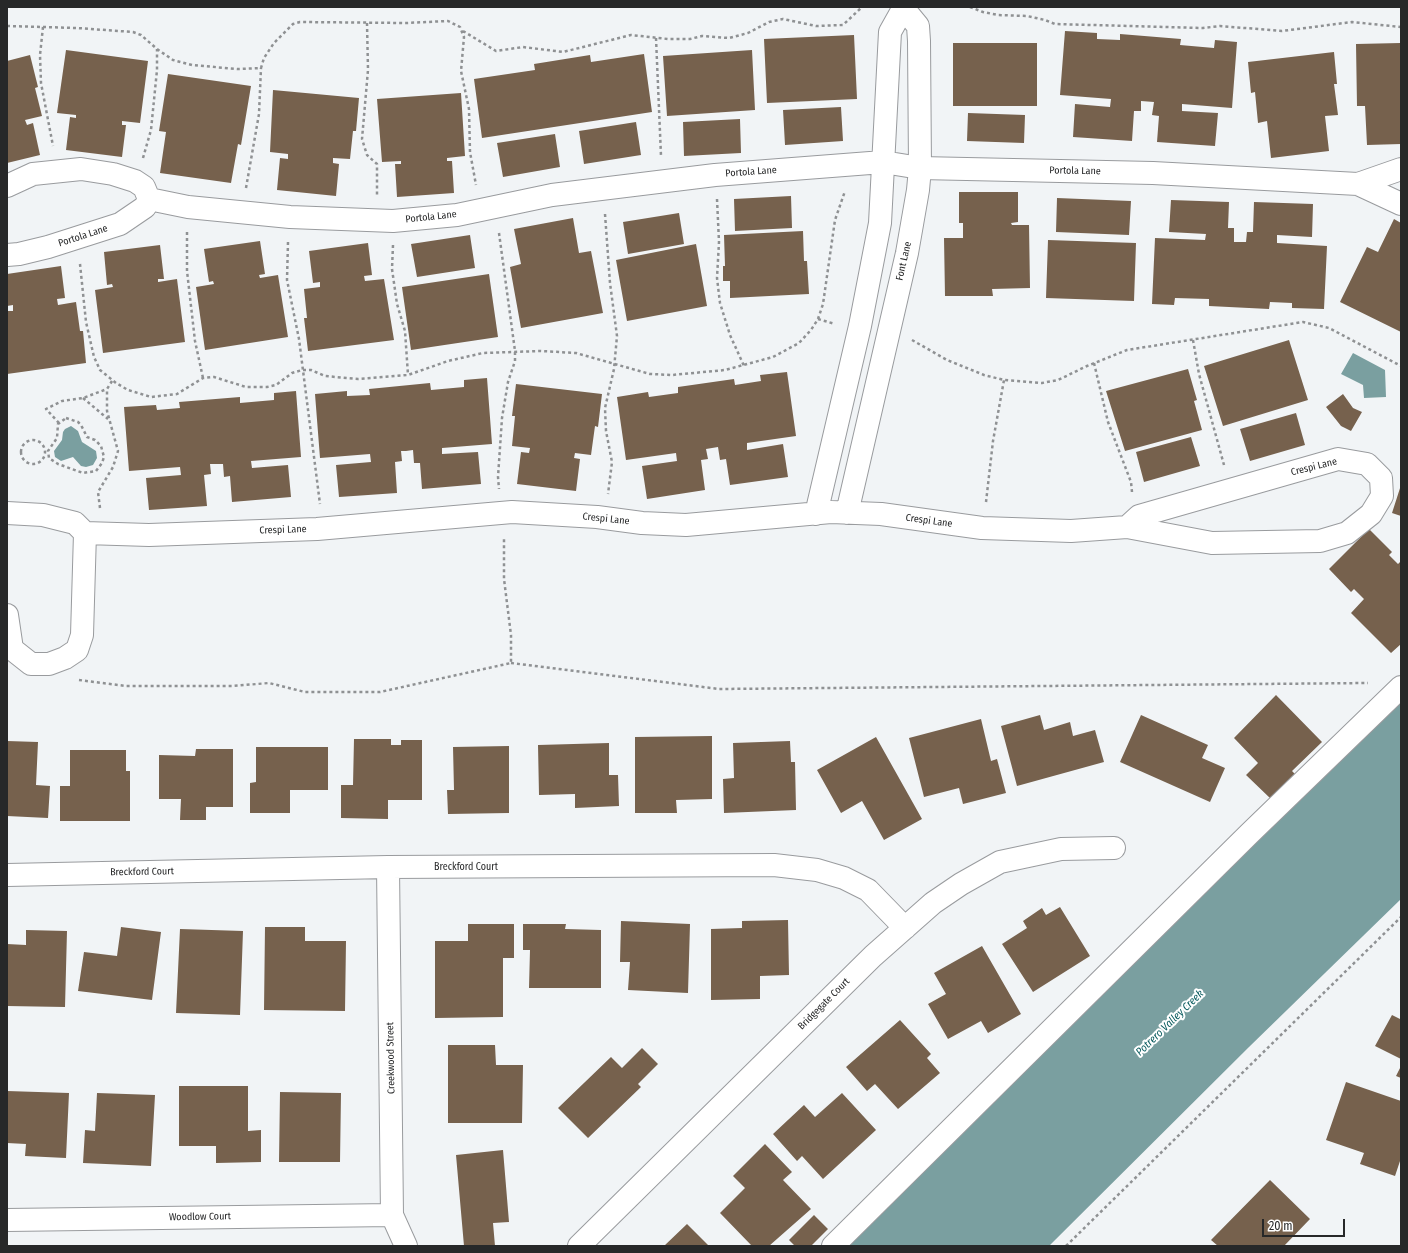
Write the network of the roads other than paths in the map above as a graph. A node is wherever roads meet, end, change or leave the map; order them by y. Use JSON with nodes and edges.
{"nodes":[{"id":1,"x":904,"y":8,"type":"edge"},
{"id":2,"x":883,"y":162,"type":"junction"},
{"id":3,"x":920,"y":168,"type":"junction"},
{"id":4,"x":1401,"y":169,"type":"edge"},
{"id":5,"x":1358,"y":184,"type":"junction"},
{"id":6,"x":7,"y":186,"type":"edge"},
{"id":7,"x":149,"y":199,"type":"junction"},
{"id":8,"x":1401,"y":204,"type":"edge"},
{"id":9,"x":7,"y":255,"type":"edge"},
{"id":10,"x":7,"y":513,"type":"edge"},
{"id":11,"x":847,"y":513,"type":"junction"},
{"id":12,"x":816,"y":514,"type":"junction"},
{"id":13,"x":1133,"y":521,"type":"junction"},
{"id":14,"x":95,"y":534,"type":"junction"},
{"id":15,"x":7,"y":615,"type":"edge"},
{"id":16,"x":1401,"y":687,"type":"edge"},
{"id":17,"x":1114,"y":848,"type":"dead end"},
{"id":18,"x":388,"y":867,"type":"junction"},
{"id":19,"x":7,"y":876,"type":"edge"},
{"id":20,"x":905,"y":928,"type":"junction"},
{"id":21,"x":392,"y":1215,"type":"junction"},
{"id":22,"x":7,"y":1220,"type":"edge"},
{"id":23,"x":406,"y":1246,"type":"edge"},
{"id":24,"x":579,"y":1246,"type":"edge"},
{"id":25,"x":833,"y":1246,"type":"edge"}],
"edges":[{"from":1,"to":2,"type":"street","name":"Font Lane"},
{"from":1,"to":3,"type":"street","name":"Font Lane"},
{"from":2,"to":3,"type":"street","name":"Portola Lane"},
{"from":2,"to":7,"type":"street","name":"Portola Lane"},
{"from":2,"to":12,"type":"street","name":"Font Lane"},
{"from":3,"to":5,"type":"street","name":"Portola Lane"},
{"from":3,"to":11,"type":"street","name":"Font Lane"},
{"from":4,"to":5,"type":"street","name":"Portola Lane"},
{"from":5,"to":8,"type":"street","name":"Portola Lane"},
{"from":6,"to":7,"type":"street"},
{"from":7,"to":9,"type":"street","name":"Portola Lane"},
{"from":10,"to":14,"type":"street"},
{"from":11,"to":12,"type":"street","name":"Crespi Lane"},
{"from":11,"to":13,"type":"street","name":"Crespi Lane"},
{"from":12,"to":14,"type":"street","name":"Crespi Lane"},
{"from":13,"to":13,"type":"street","name":"Crespi Lane"},
{"from":14,"to":15,"type":"street"},
{"from":16,"to":25,"type":"street"},
{"from":17,"to":20,"type":"street","name":"Bridgegate Court"},
{"from":18,"to":19,"type":"street","name":"Breckford Court"},
{"from":18,"to":20,"type":"street","name":"Breckford Court"},
{"from":18,"to":21,"type":"street","name":"Creekwood Street"},
{"from":20,"to":24,"type":"street","name":"Bridgegate Court"},
{"from":21,"to":22,"type":"street","name":"Woodlow Court"},
{"from":21,"to":23,"type":"street","name":"Creekwood Street"}]}
